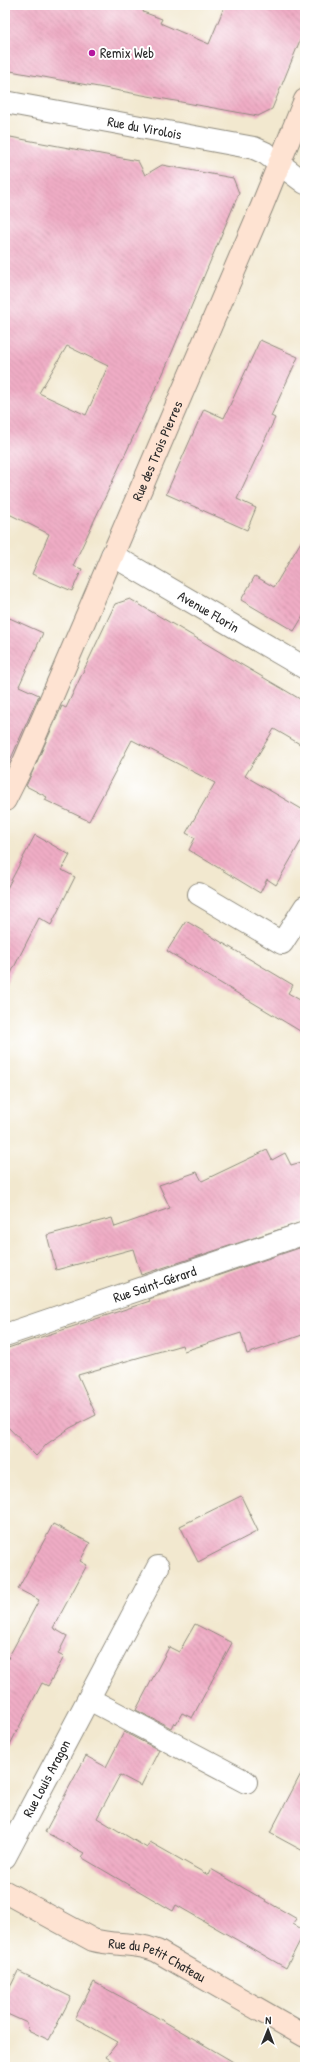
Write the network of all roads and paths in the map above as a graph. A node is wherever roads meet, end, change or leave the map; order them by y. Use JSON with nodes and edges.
{"nodes":[{"id":1,"x":305,"y":100,"type":"edge"},
{"id":2,"x":5,"y":102,"type":"edge"},
{"id":3,"x":280,"y":164,"type":"junction"},
{"id":4,"x":305,"y":183,"type":"edge"},
{"id":5,"x":112,"y":555,"type":"junction"},
{"id":6,"x":305,"y":668,"type":"edge"},
{"id":7,"x":5,"y":800,"type":"edge"},
{"id":8,"x":199,"y":894,"type":"dead end"},
{"id":9,"x":305,"y":907,"type":"edge"},
{"id":10,"x":305,"y":1233,"type":"edge"},
{"id":11,"x":5,"y":1335,"type":"edge"},
{"id":12,"x":158,"y":1567,"type":"dead end"},
{"id":13,"x":89,"y":1699,"type":"junction"},
{"id":14,"x":246,"y":1782,"type":"dead end"},
{"id":15,"x":5,"y":1857,"type":"edge"},
{"id":16,"x":5,"y":1892,"type":"edge"},
{"id":17,"x":305,"y":2036,"type":"edge"}],
"edges":[{"from":1,"to":3,"type":"street","name":"Rue des Trois Pierres"},
{"from":2,"to":3,"type":"street","name":"Rue du Virolois"},
{"from":3,"to":4,"type":"street","name":"Rue du Virolois"},
{"from":3,"to":5,"type":"street","name":"Rue des Trois Pierres"},
{"from":5,"to":6,"type":"street","name":"Avenue Florin"},
{"from":5,"to":7,"type":"street","name":"Rue des Trois Pierres"},
{"from":8,"to":9,"type":"street"},
{"from":10,"to":11,"type":"street","name":"Rue Saint-Gérard"},
{"from":12,"to":13,"type":"street","name":"Rue Louis Aragon"},
{"from":13,"to":14,"type":"street"},
{"from":13,"to":15,"type":"street","name":"Rue Louis Aragon"},
{"from":16,"to":17,"type":"street","name":"Rue du Petit Chateau"}]}
